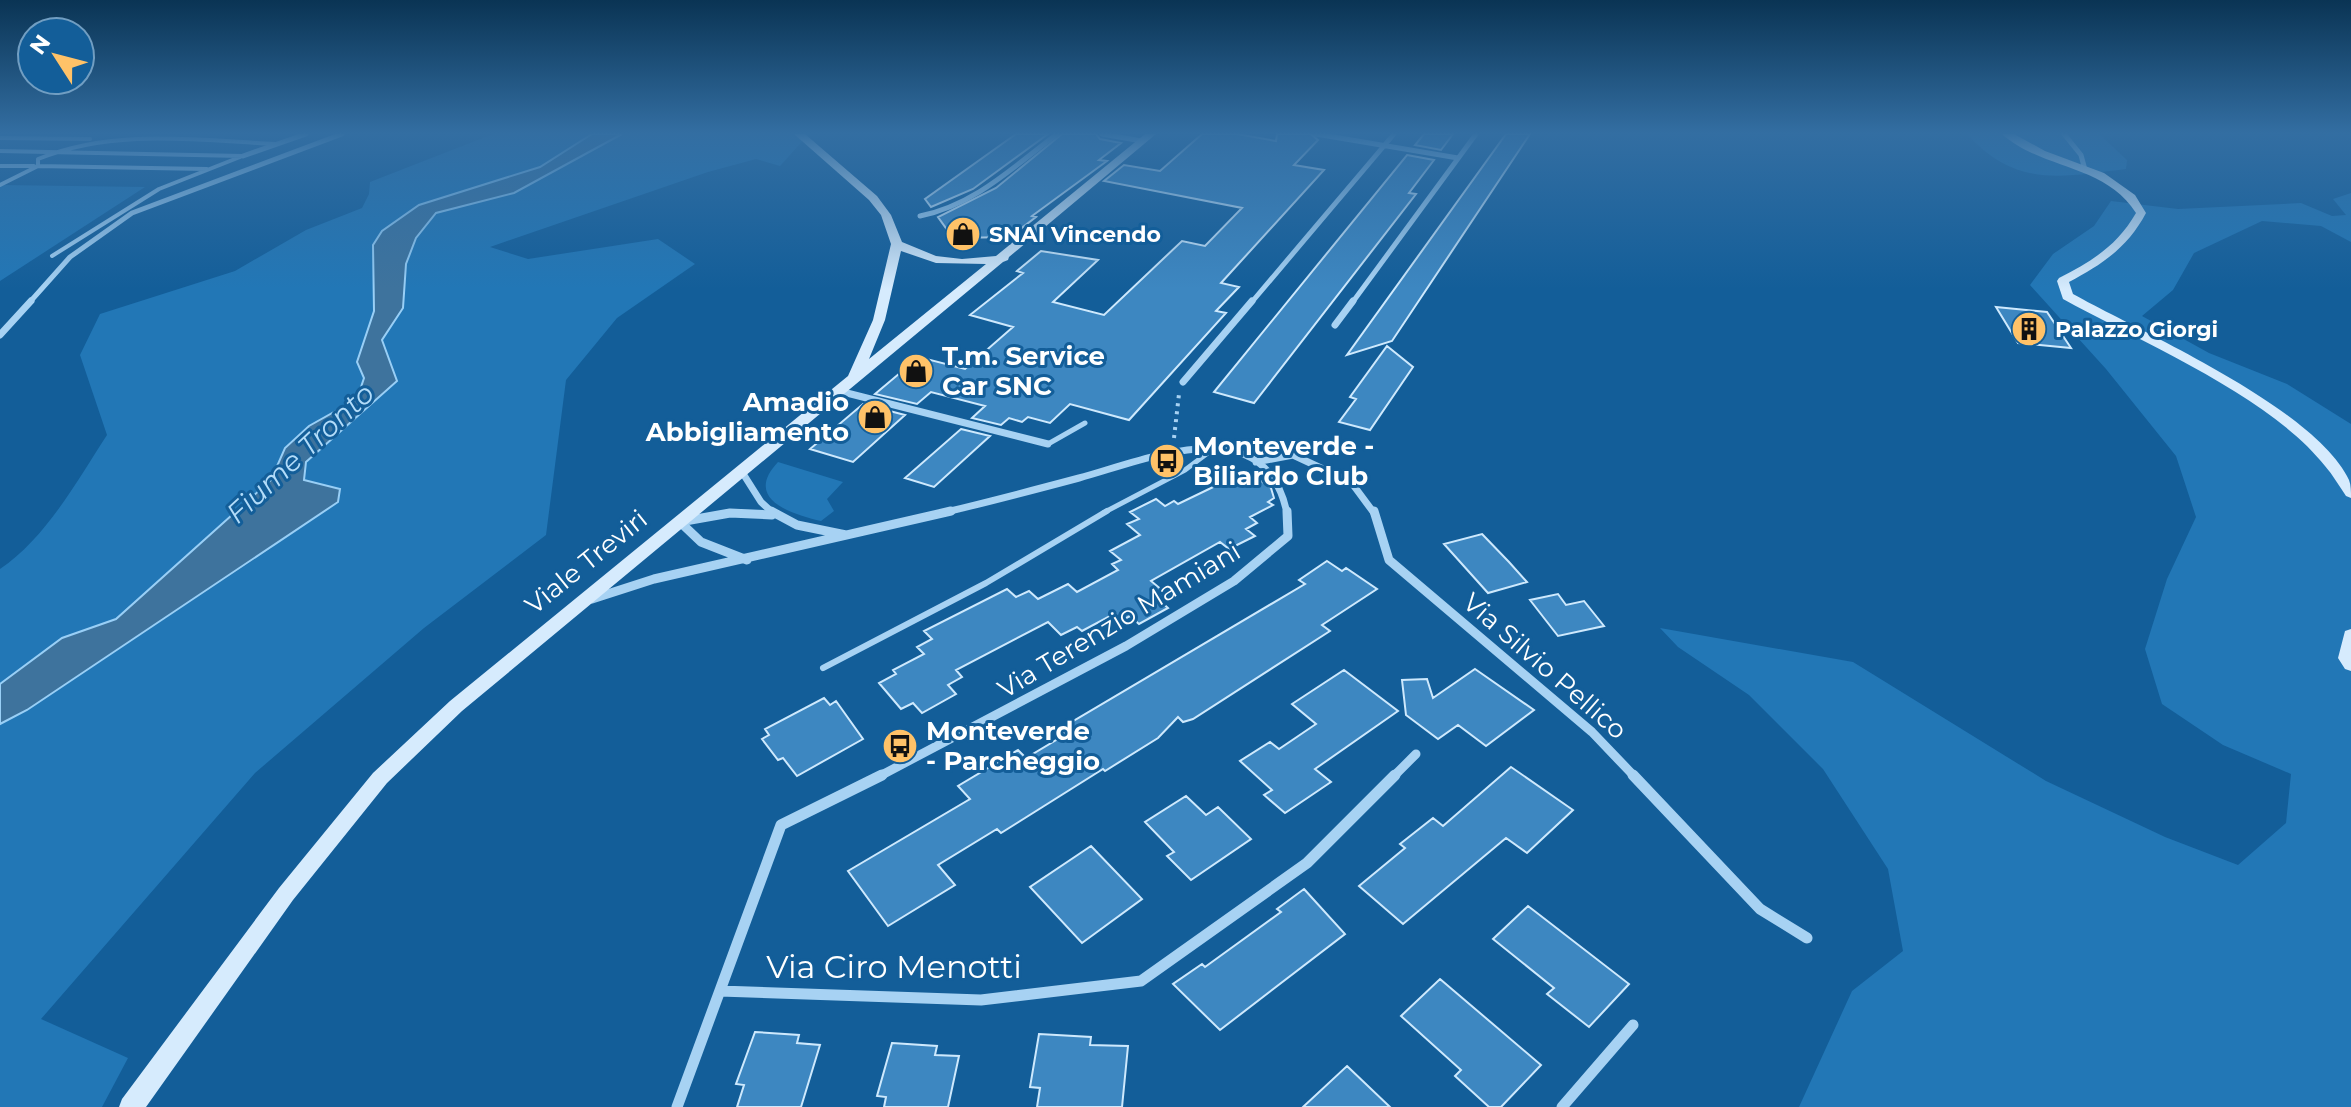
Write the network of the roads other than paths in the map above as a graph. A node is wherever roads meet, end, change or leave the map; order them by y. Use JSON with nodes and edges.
{"nodes":[{"id":1,"x":167,"y":186,"type":"edge"},
{"id":2,"x":204,"y":186,"type":"edge"},
{"id":3,"x":859,"y":186,"type":"edge"},
{"id":4,"x":988,"y":186,"type":"edge"},
{"id":5,"x":1090,"y":186,"type":"edge"},
{"id":6,"x":1350,"y":186,"type":"edge"},
{"id":7,"x":1438,"y":186,"type":"edge"},
{"id":8,"x":2113,"y":186,"type":"edge"},
{"id":9,"x":920,"y":216,"type":"dead end"},
{"id":10,"x":897,"y":244,"type":"junction"},
{"id":11,"x":52,"y":256,"type":"dead end"},
{"id":12,"x":1005,"y":257,"type":"junction"},
{"id":13,"x":1335,"y":325,"type":"dead end"},
{"id":14,"x":0,"y":335,"type":"edge"},
{"id":15,"x":855,"y":377,"type":"junction"},
{"id":16,"x":1183,"y":382,"type":"dead end"},
{"id":17,"x":839,"y":391,"type":"junction"},
{"id":18,"x":1085,"y":423,"type":"dead end"},
{"id":19,"x":1048,"y":444,"type":"joint"},
{"id":20,"x":1216,"y":447,"type":"junction"},
{"id":21,"x":1255,"y":462,"type":"junction"},
{"id":22,"x":742,"y":472,"type":"junction"},
{"id":23,"x":2351,"y":493,"type":"edge"},
{"id":24,"x":772,"y":515,"type":"junction"},
{"id":25,"x":680,"y":522,"type":"junction"},
{"id":26,"x":851,"y":535,"type":"junction"},
{"id":27,"x":747,"y":560,"type":"junction"},
{"id":28,"x":580,"y":603,"type":"junction"},
{"id":29,"x":2351,"y":635,"type":"edge"},
{"id":30,"x":2351,"y":665,"type":"edge"},
{"id":31,"x":823,"y":668,"type":"dead end"},
{"id":32,"x":1416,"y":754,"type":"dead end"},
{"id":33,"x":1807,"y":938,"type":"dead end"},
{"id":34,"x":720,"y":991,"type":"junction"},
{"id":35,"x":1633,"y":1025,"type":"dead end"},
{"id":36,"x":131,"y":1107,"type":"edge"},
{"id":37,"x":677,"y":1107,"type":"edge"},
{"id":38,"x":1562,"y":1107,"type":"edge"}],
"edges":[{"from":1,"to":11,"type":"lane"},
{"from":2,"to":14,"type":"street"},
{"from":3,"to":10,"type":"street"},
{"from":4,"to":9,"type":"street"},
{"from":5,"to":12,"type":"street","name":"Viale Treviri"},
{"from":6,"to":16,"type":"street"},
{"from":7,"to":13,"type":"street"},
{"from":8,"to":23,"type":"street"},
{"from":10,"to":12,"type":"street"},
{"from":10,"to":15,"type":"street"},
{"from":12,"to":15,"type":"street","name":"Viale Treviri"},
{"from":15,"to":17,"type":"street","name":"Viale Treviri"},
{"from":17,"to":19,"type":"street"},
{"from":17,"to":22,"type":"street","name":"Viale Treviri"},
{"from":18,"to":19,"type":"lane"},
{"from":20,"to":21,"type":"street","name":"Via Terenzio Mamiani"},
{"from":20,"to":26,"type":"street","name":"Via Terenzio Mamiani"},
{"from":20,"to":31,"type":"lane"},
{"from":21,"to":33,"type":"street","name":"Via Silvio Pellico"},
{"from":21,"to":34,"type":"street","name":"Via Terenzio Mamiani"},
{"from":22,"to":24,"type":"street"},
{"from":22,"to":25,"type":"street","name":"Viale Treviri"},
{"from":24,"to":25,"type":"street","name":"Via Terenzio Mamiani"},
{"from":24,"to":26,"type":"street","name":"Via Terenzio Mamiani"},
{"from":25,"to":27,"type":"street"},
{"from":25,"to":28,"type":"street","name":"Viale Treviri"},
{"from":26,"to":27,"type":"street","name":"Via Terenzio Mamiani"},
{"from":27,"to":28,"type":"street","name":"Via Terenzio Mamiani"},
{"from":28,"to":36,"type":"street","name":"Viale Treviri"},
{"from":29,"to":30,"type":"street"},
{"from":32,"to":34,"type":"street","name":"Via Ciro Menotti"},
{"from":34,"to":37,"type":"street","name":"Via Terenzio Mamiani"},
{"from":35,"to":38,"type":"street"}]}
